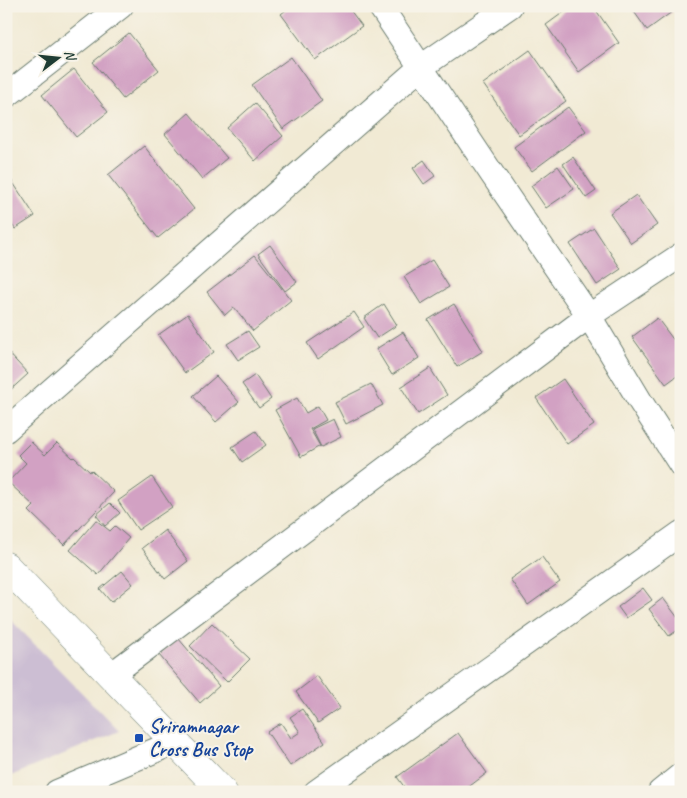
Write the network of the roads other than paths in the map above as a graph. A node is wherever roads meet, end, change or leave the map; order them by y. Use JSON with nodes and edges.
{"nodes":[{"id":1,"x":121,"y":6,"type":"edge"},
{"id":2,"x":380,"y":6,"type":"edge"},
{"id":3,"x":510,"y":6,"type":"edge"},
{"id":4,"x":421,"y":67,"type":"junction"},
{"id":5,"x":6,"y":96,"type":"edge"},
{"id":6,"x":681,"y":254,"type":"edge"},
{"id":7,"x":589,"y":316,"type":"junction"},
{"id":8,"x":6,"y":430,"type":"edge"},
{"id":9,"x":681,"y":465,"type":"edge"},
{"id":10,"x":681,"y":533,"type":"edge"},
{"id":11,"x":6,"y":566,"type":"edge"},
{"id":12,"x":111,"y":675,"type":"junction"},
{"id":13,"x":175,"y":742,"type":"junction"},
{"id":14,"x":681,"y":775,"type":"edge"},
{"id":15,"x":57,"y":792,"type":"edge"},
{"id":16,"x":224,"y":792,"type":"edge"},
{"id":17,"x":316,"y":792,"type":"edge"},
{"id":18,"x":660,"y":792,"type":"edge"}],
"edges":[{"from":1,"to":5,"type":"street"},
{"from":2,"to":4,"type":"street"},
{"from":3,"to":4,"type":"street"},
{"from":4,"to":7,"type":"street"},
{"from":4,"to":8,"type":"street"},
{"from":6,"to":7,"type":"street"},
{"from":7,"to":9,"type":"street"},
{"from":7,"to":12,"type":"street"},
{"from":10,"to":17,"type":"street"},
{"from":11,"to":12,"type":"street"},
{"from":12,"to":13,"type":"street"},
{"from":13,"to":15,"type":"street"},
{"from":13,"to":16,"type":"street"},
{"from":14,"to":18,"type":"street"}]}
